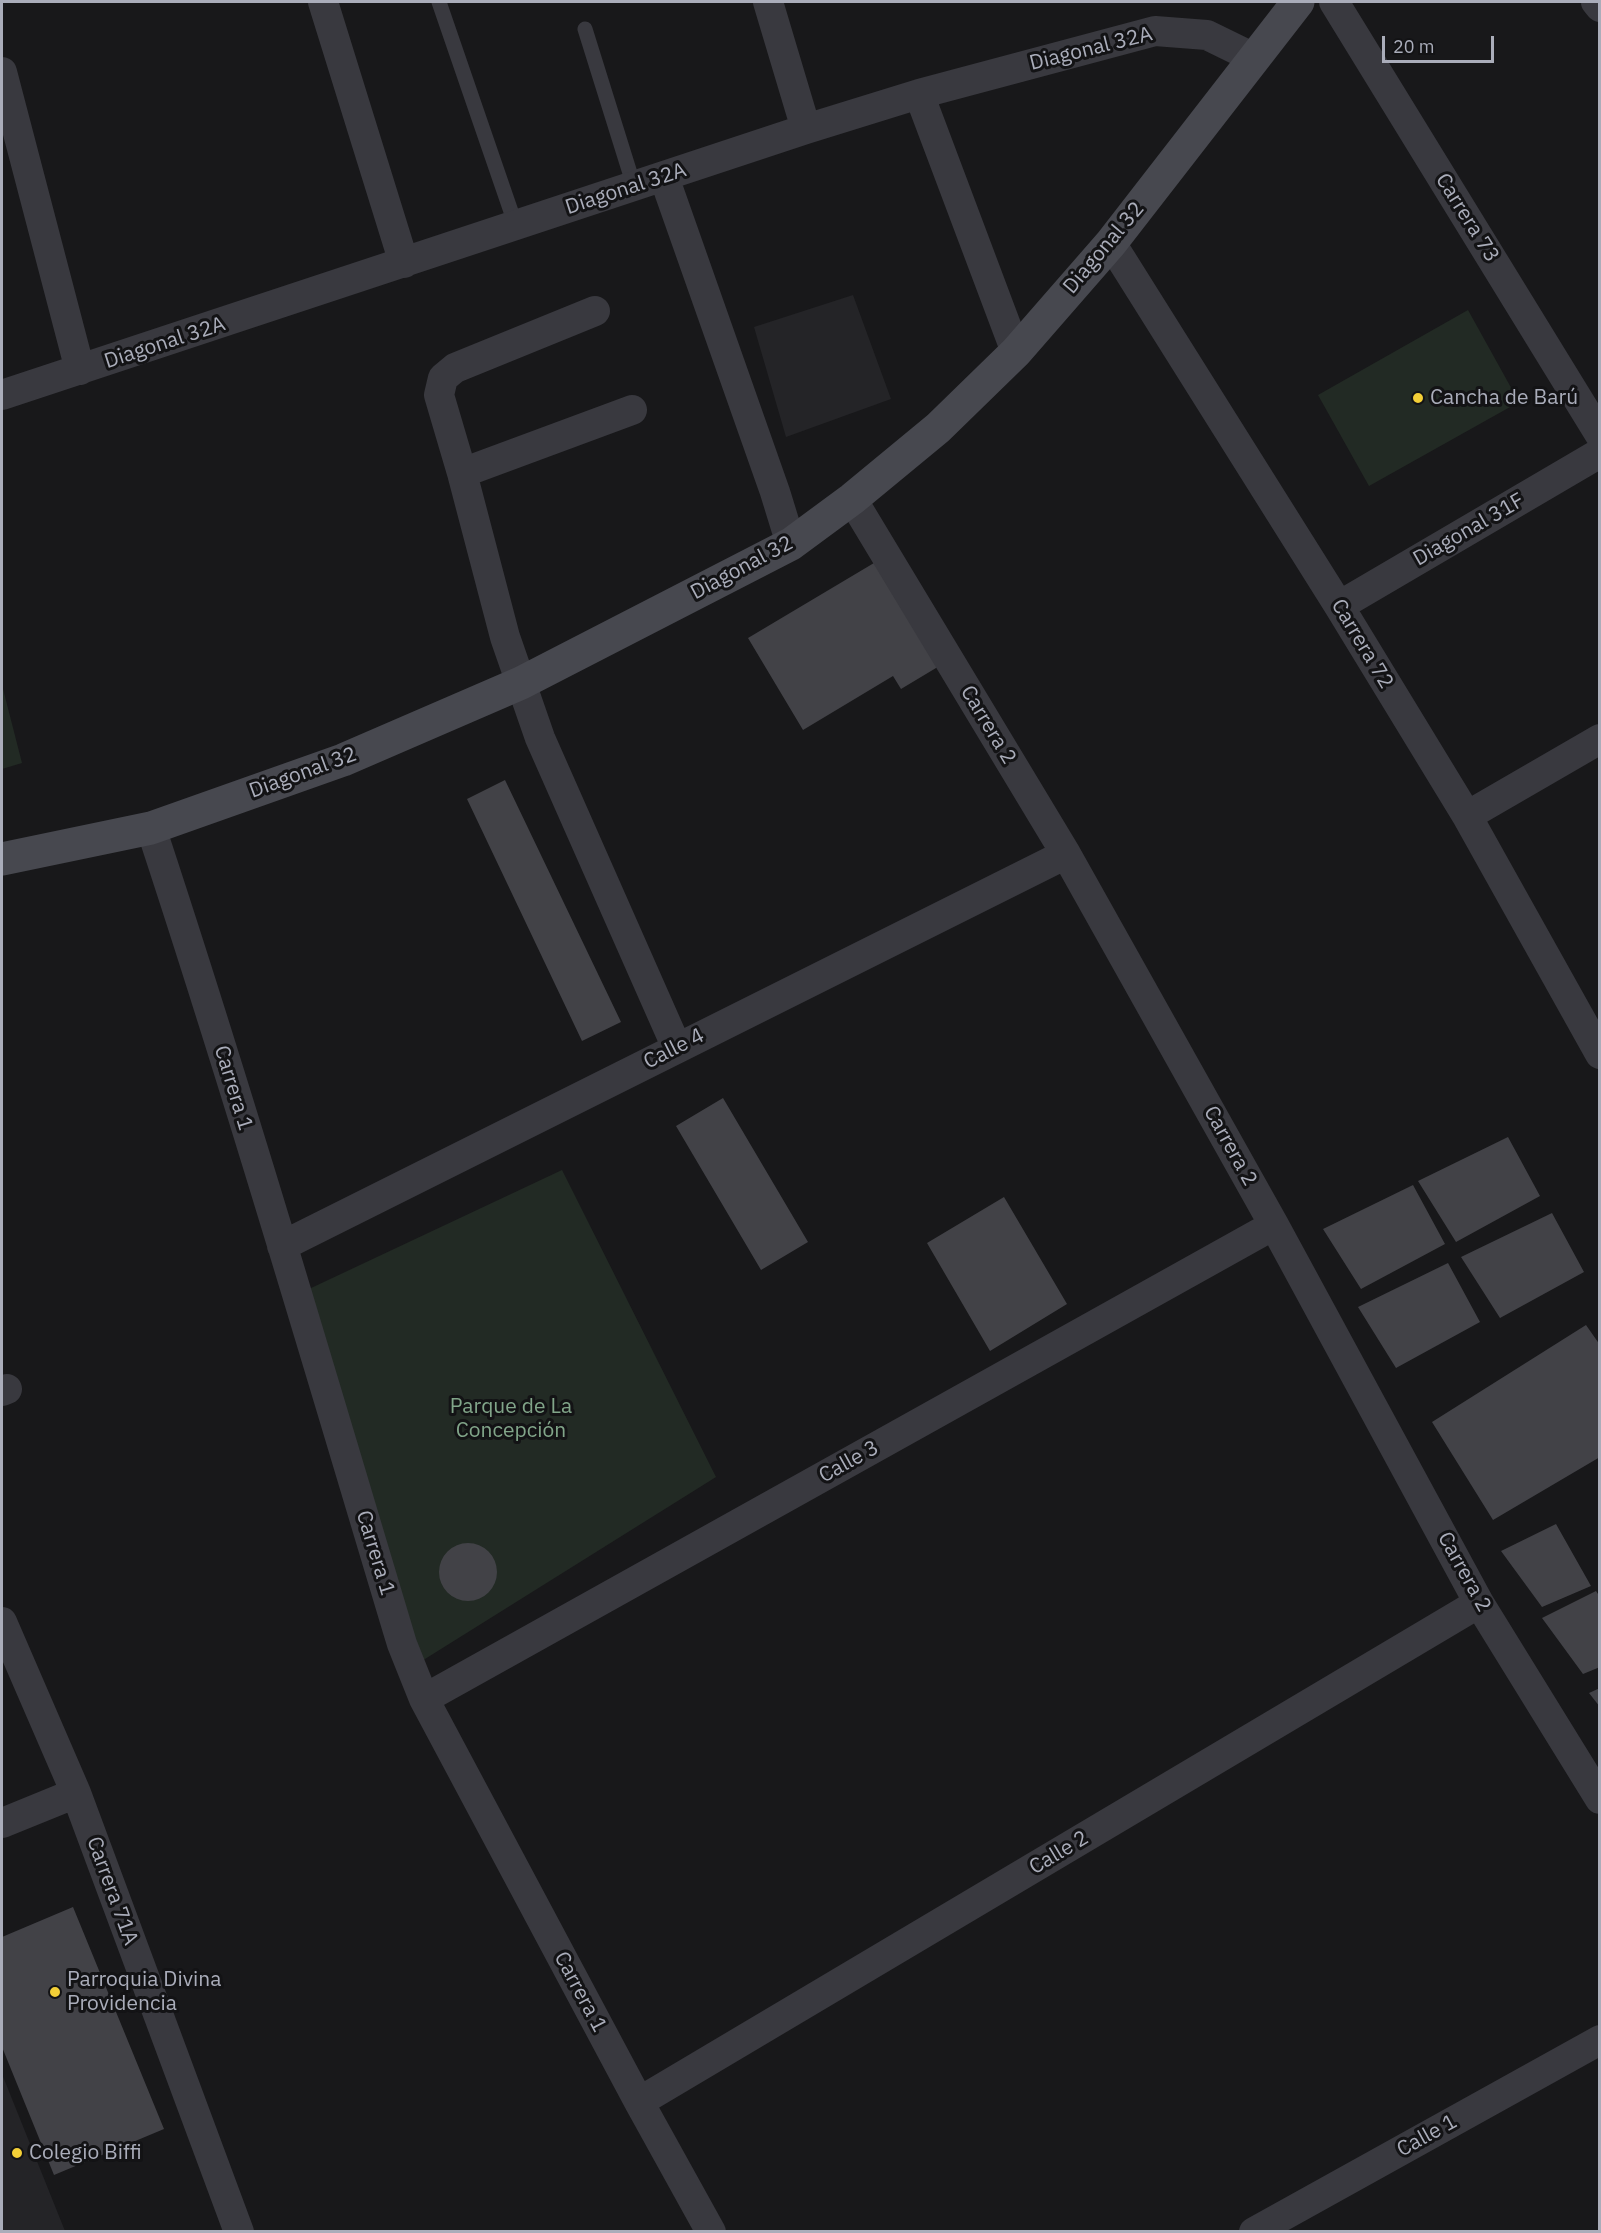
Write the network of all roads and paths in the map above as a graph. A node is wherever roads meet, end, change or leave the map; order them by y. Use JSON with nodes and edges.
{"nodes":[{"id":1,"x":323,"y":2,"type":"edge"},
{"id":2,"x":439,"y":2,"type":"edge"},
{"id":3,"x":768,"y":2,"type":"edge"},
{"id":4,"x":1298,"y":2,"type":"edge"},
{"id":5,"x":1334,"y":2,"type":"edge"},
{"id":6,"x":1596,"y":2,"type":"edge"},
{"id":7,"x":1599,"y":7,"type":"edge"},
{"id":8,"x":585,"y":29,"type":"dead end"},
{"id":9,"x":1254,"y":58,"type":"junction"},
{"id":10,"x":2,"y":72,"type":"edge"},
{"id":11,"x":920,"y":94,"type":"junction"},
{"id":12,"x":806,"y":129,"type":"junction"},
{"id":13,"x":664,"y":177,"type":"junction"},
{"id":14,"x":634,"y":186,"type":"junction"},
{"id":15,"x":516,"y":226,"type":"junction"},
{"id":16,"x":1111,"y":243,"type":"junction"},
{"id":17,"x":405,"y":263,"type":"junction"},
{"id":18,"x":595,"y":311,"type":"dead end"},
{"id":19,"x":1016,"y":352,"type":"junction"},
{"id":20,"x":80,"y":370,"type":"junction"},
{"id":21,"x":2,"y":395,"type":"edge"},
{"id":22,"x":632,"y":410,"type":"dead end"},
{"id":23,"x":1599,"y":435,"type":"edge"},
{"id":24,"x":1599,"y":453,"type":"edge"},
{"id":25,"x":462,"y":473,"type":"junction"},
{"id":26,"x":852,"y":499,"type":"junction"},
{"id":27,"x":791,"y":544,"type":"junction"},
{"id":28,"x":1339,"y":606,"type":"junction"},
{"id":29,"x":521,"y":683,"type":"junction"},
{"id":30,"x":1599,"y":739,"type":"edge"},
{"id":31,"x":1467,"y":816,"type":"junction"},
{"id":32,"x":151,"y":828,"type":"junction"},
{"id":33,"x":1066,"y":854,"type":"junction"},
{"id":34,"x":2,"y":859,"type":"edge"},
{"id":35,"x":1591,"y":1018,"type":"edge"},
{"id":36,"x":677,"y":1048,"type":"junction"},
{"id":37,"x":1599,"y":1054,"type":"edge"},
{"id":38,"x":1274,"y":1225,"type":"junction"},
{"id":39,"x":282,"y":1246,"type":"junction"},
{"id":40,"x":1479,"y":1603,"type":"junction"},
{"id":41,"x":2,"y":1622,"type":"edge"},
{"id":42,"x":424,"y":1699,"type":"junction"},
{"id":43,"x":76,"y":1793,"type":"junction"},
{"id":44,"x":1599,"y":1799,"type":"edge"},
{"id":45,"x":2,"y":1823,"type":"edge"},
{"id":46,"x":1599,"y":2040,"type":"edge"},
{"id":47,"x":639,"y":2102,"type":"junction"},
{"id":48,"x":239,"y":2232,"type":"edge"},
{"id":49,"x":711,"y":2232,"type":"edge"},
{"id":50,"x":1254,"y":2232,"type":"edge"}],
"edges":[{"from":1,"to":17,"type":"street"},
{"from":2,"to":15,"type":"lane"},
{"from":3,"to":12,"type":"street"},
{"from":4,"to":9,"type":"street","name":"Diagonal 32"},
{"from":5,"to":23,"type":"street","name":"Carrera 73"},
{"from":6,"to":7,"type":"street"},
{"from":8,"to":14,"type":"lane"},
{"from":9,"to":11,"type":"street","name":"Diagonal 32A"},
{"from":9,"to":16,"type":"street","name":"Diagonal 32"},
{"from":10,"to":20,"type":"street"},
{"from":11,"to":12,"type":"street","name":"Diagonal 32A"},
{"from":11,"to":19,"type":"street"},
{"from":12,"to":13,"type":"street","name":"Diagonal 32A"},
{"from":13,"to":14,"type":"street","name":"Diagonal 32A"},
{"from":13,"to":27,"type":"street"},
{"from":14,"to":15,"type":"street","name":"Diagonal 32A"},
{"from":15,"to":17,"type":"street","name":"Diagonal 32A"},
{"from":16,"to":19,"type":"street","name":"Diagonal 32"},
{"from":16,"to":28,"type":"street","name":"Carrera 72"},
{"from":17,"to":20,"type":"street","name":"Diagonal 32A"},
{"from":18,"to":25,"type":"street"},
{"from":19,"to":26,"type":"street","name":"Diagonal 32"},
{"from":20,"to":21,"type":"street","name":"Diagonal 32A"},
{"from":22,"to":25,"type":"street"},
{"from":24,"to":28,"type":"street","name":"Diagonal 31F"},
{"from":25,"to":29,"type":"street"},
{"from":26,"to":27,"type":"street","name":"Diagonal 32"},
{"from":26,"to":33,"type":"street","name":"Carrera 2"},
{"from":27,"to":29,"type":"street","name":"Diagonal 32"},
{"from":28,"to":31,"type":"street","name":"Carrera 72"},
{"from":29,"to":32,"type":"street","name":"Diagonal 32"},
{"from":29,"to":36,"type":"street"},
{"from":30,"to":31,"type":"street"},
{"from":31,"to":35,"type":"street","name":"Carrera 72"},
{"from":32,"to":34,"type":"street","name":"Diagonal 32"},
{"from":32,"to":39,"type":"street","name":"Carrera 1"},
{"from":33,"to":36,"type":"street","name":"Calle 4"},
{"from":33,"to":38,"type":"street","name":"Carrera 2"},
{"from":35,"to":37,"type":"street","name":"Carrera 72"},
{"from":36,"to":39,"type":"street","name":"Calle 4"},
{"from":38,"to":40,"type":"street","name":"Carrera 2"},
{"from":38,"to":42,"type":"street","name":"Calle 3"},
{"from":39,"to":42,"type":"street","name":"Carrera 1"},
{"from":40,"to":44,"type":"street","name":"Carrera 2"},
{"from":40,"to":47,"type":"street","name":"Calle 2"},
{"from":41,"to":43,"type":"street","name":"Carrera 71A"},
{"from":42,"to":47,"type":"street","name":"Carrera 1"},
{"from":43,"to":45,"type":"street"},
{"from":43,"to":48,"type":"street","name":"Carrera 71A"},
{"from":46,"to":50,"type":"street","name":"Calle 1"},
{"from":47,"to":49,"type":"street","name":"Carrera 1"}]}
